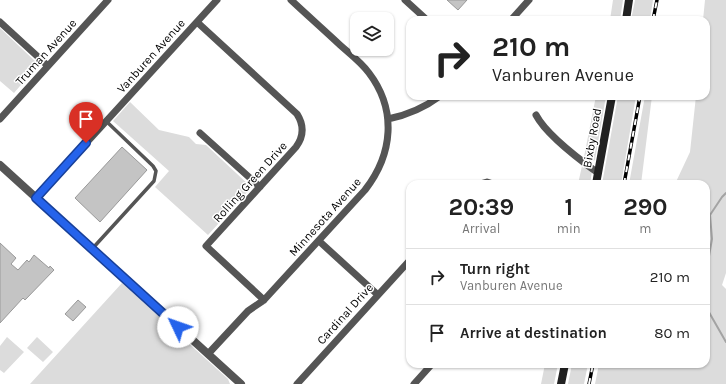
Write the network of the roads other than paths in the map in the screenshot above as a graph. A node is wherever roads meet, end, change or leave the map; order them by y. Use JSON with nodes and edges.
{"nodes":[{"id":1,"x":108,"y":0,"type":"edge"},
{"id":2,"x":216,"y":0,"type":"edge"},
{"id":3,"x":291,"y":0,"type":"edge"},
{"id":4,"x":529,"y":0,"type":"edge"},
{"id":5,"x":629,"y":0,"type":"edge"},
{"id":6,"x":410,"y":2,"type":"edge"},
{"id":7,"x":423,"y":16,"type":"edge"},
{"id":8,"x":515,"y":16,"type":"edge"},
{"id":9,"x":627,"y":16,"type":"edge"},
{"id":10,"x":0,"y":22,"type":"edge"},
{"id":11,"x":196,"y":22,"type":"junction"},
{"id":12,"x":48,"y":66,"type":"junction"},
{"id":13,"x":434,"y":100,"type":"edge"},
{"id":14,"x":611,"y":100,"type":"edge"},
{"id":15,"x":536,"y":115,"type":"dead end"},
{"id":16,"x":0,"y":119,"type":"edge"},
{"id":17,"x":388,"y":119,"type":"junction"},
{"id":18,"x":106,"y":121,"type":"junction"},
{"id":19,"x":200,"y":133,"type":"dead end"},
{"id":20,"x":0,"y":165,"type":"edge"},
{"id":21,"x":598,"y":173,"type":"junction"},
{"id":22,"x":597,"y":180,"type":"edge"},
{"id":23,"x":260,"y":187,"type":"junction"},
{"id":24,"x":36,"y":198,"type":"junction"},
{"id":25,"x":319,"y":241,"type":"junction"},
{"id":26,"x":92,"y":248,"type":"junction"},
{"id":27,"x":406,"y":264,"type":"edge"},
{"id":28,"x":378,"y":295,"type":"junction"},
{"id":29,"x":264,"y":300,"type":"junction"},
{"id":30,"x":208,"y":354,"type":"junction"},
{"id":31,"x":428,"y":368,"type":"edge"},
{"id":32,"x":563,"y":368,"type":"edge"},
{"id":33,"x":241,"y":384,"type":"edge"},
{"id":34,"x":297,"y":384,"type":"edge"},
{"id":35,"x":414,"y":384,"type":"edge"},
{"id":36,"x":561,"y":384,"type":"edge"}],
"edges":[{"from":1,"to":12,"type":"street","name":"Truman Avenue"},
{"from":2,"to":11,"type":"street","name":"Vanburen Avenue"},
{"from":3,"to":17,"type":"street","name":"Minnesota Avenue"},
{"from":4,"to":8,"type":"street"},
{"from":5,"to":9,"type":"main road"},
{"from":6,"to":7,"type":"street"},
{"from":10,"to":12,"type":"street"},
{"from":11,"to":18,"type":"street","name":"Vanburen Avenue"},
{"from":11,"to":23,"type":"street","name":"Rolling Green Drive"},
{"from":12,"to":16,"type":"street","name":"Truman Avenue"},
{"from":13,"to":17,"type":"street"},
{"from":14,"to":21,"type":"main road","name":"Bixby Road"},
{"from":15,"to":21,"type":"street"},
{"from":17,"to":25,"type":"street","name":"Minnesota Avenue"},
{"from":18,"to":24,"type":"street","name":"Vanburen Avenue"},
{"from":18,"to":26,"type":"lane"},
{"from":19,"to":23,"type":"street"},
{"from":20,"to":24,"type":"street"},
{"from":21,"to":22,"type":"main road","name":"Bixby Road"},
{"from":23,"to":29,"type":"street","name":"Rolling Green Drive"},
{"from":24,"to":26,"type":"street"},
{"from":25,"to":28,"type":"street"},
{"from":25,"to":29,"type":"street","name":"Minnesota Avenue"},
{"from":26,"to":30,"type":"street"},
{"from":27,"to":28,"type":"street","name":"Cardinal Drive"},
{"from":28,"to":34,"type":"street","name":"Cardinal Drive"},
{"from":29,"to":30,"type":"street","name":"Minnesota Avenue"},
{"from":30,"to":33,"type":"street"},
{"from":31,"to":35,"type":"street"},
{"from":32,"to":36,"type":"main road"}]}
